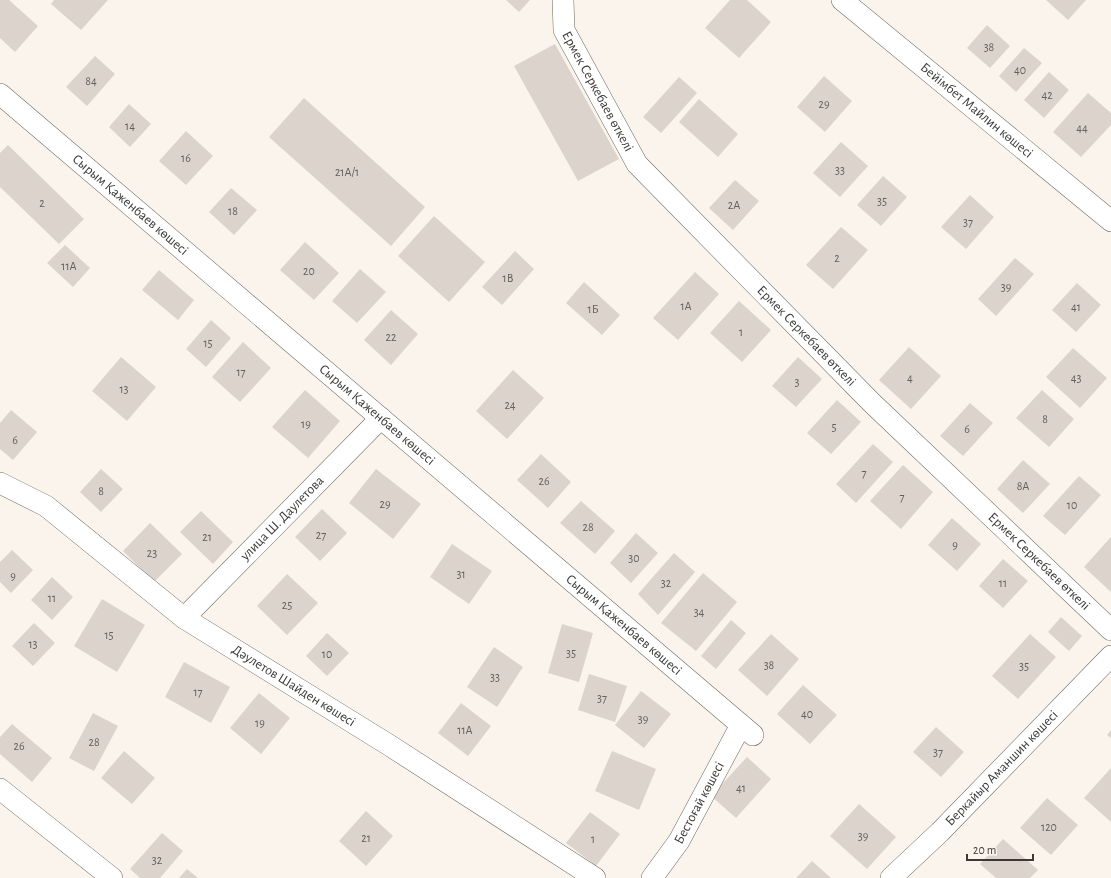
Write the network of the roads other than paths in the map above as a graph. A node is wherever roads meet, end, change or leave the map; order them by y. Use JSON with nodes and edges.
{"nodes":[{"id":1,"x":563,"y":0,"type":"edge"},
{"id":2,"x":842,"y":0,"type":"edge"},
{"id":3,"x":0,"y":94,"type":"edge"},
{"id":4,"x":1111,"y":221,"type":"edge"},
{"id":5,"x":381,"y":418,"type":"junction"},
{"id":6,"x":0,"y":483,"type":"edge"},
{"id":7,"x":184,"y":618,"type":"junction"},
{"id":8,"x":1111,"y":630,"type":"edge"},
{"id":9,"x":1111,"y":656,"type":"edge"},
{"id":10,"x":747,"y":730,"type":"joint"},
{"id":11,"x":0,"y":789,"type":"edge"},
{"id":12,"x":112,"y":878,"type":"edge"},
{"id":13,"x":595,"y":878,"type":"edge"},
{"id":14,"x":652,"y":878,"type":"edge"},
{"id":15,"x":891,"y":878,"type":"edge"}],
"edges":[{"from":1,"to":8,"type":"street","name":"Ермек Серкебаев өткелі"},
{"from":2,"to":4,"type":"street","name":"Бейімбет Майлин көшесі"},
{"from":3,"to":5,"type":"street","name":"Сырым Қаженбаев көшесі"},
{"from":5,"to":7,"type":"street","name":"улица Ш. Даулетова"},
{"from":5,"to":10,"type":"street","name":"Сырым Қаженбаев көшесі"},
{"from":6,"to":7,"type":"street","name":"Дәулетов Шайден көшесі"},
{"from":7,"to":13,"type":"street","name":"Дәулетов Шайден көшесі"},
{"from":9,"to":15,"type":"street","name":"Беркайыр Аманшин көшесі"},
{"from":10,"to":14,"type":"street","name":"Бестоғай көшесі"},
{"from":11,"to":12,"type":"street"}]}
